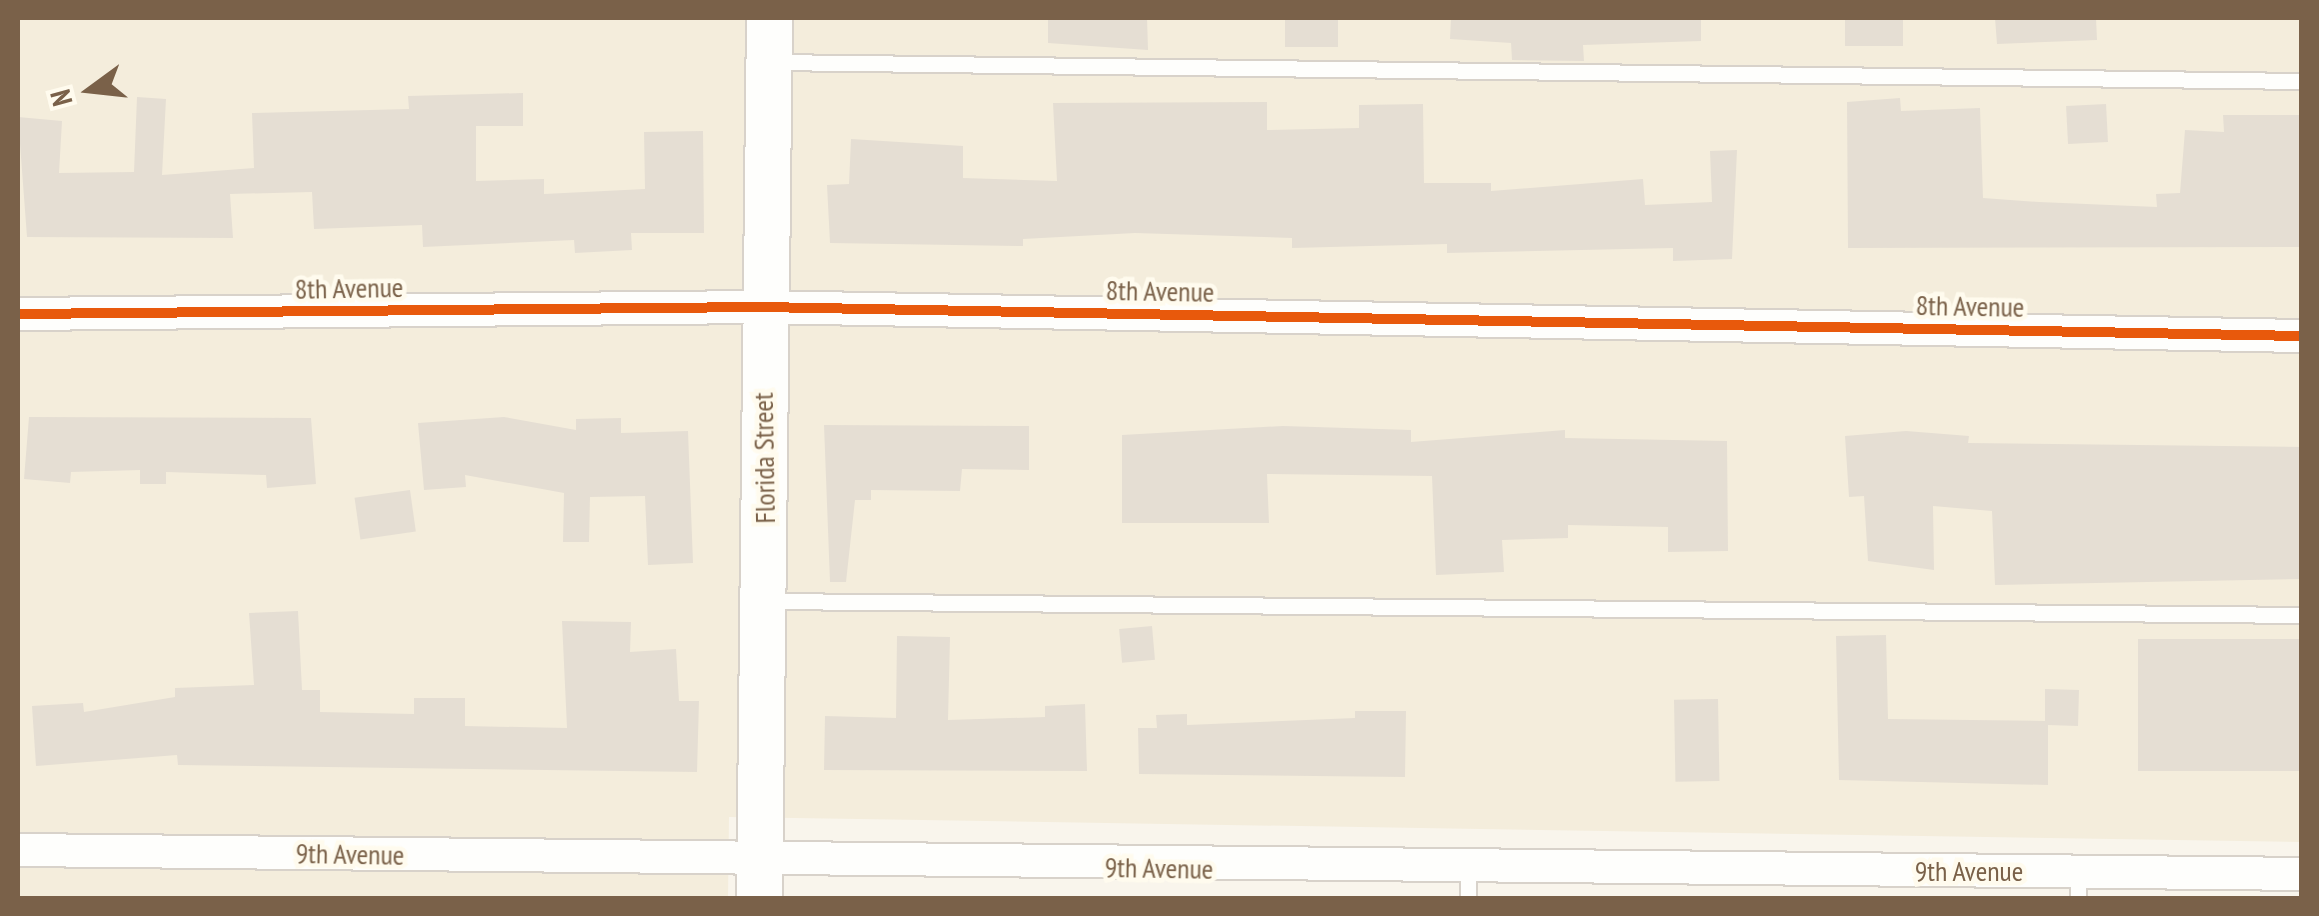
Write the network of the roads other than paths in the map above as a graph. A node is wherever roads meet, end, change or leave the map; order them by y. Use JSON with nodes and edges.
{"nodes":[{"id":1,"x":769,"y":18,"type":"edge"},
{"id":2,"x":768,"y":62,"type":"junction"},
{"id":3,"x":2302,"y":81,"type":"edge"},
{"id":4,"x":762,"y":306,"type":"junction"},
{"id":5,"x":18,"y":314,"type":"edge"},
{"id":6,"x":2302,"y":336,"type":"edge"},
{"id":7,"x":766,"y":601,"type":"junction"},
{"id":8,"x":2302,"y":615,"type":"edge"},
{"id":9,"x":18,"y":850,"type":"edge"},
{"id":10,"x":2302,"y":874,"type":"edge"},
{"id":11,"x":760,"y":878,"type":"edge"},
{"id":12,"x":1468,"y":883,"type":"edge"},
{"id":13,"x":2078,"y":885,"type":"edge"}],
"edges":[{"from":1,"to":2,"type":"street","name":"Florida Street"},
{"from":2,"to":3,"type":"lane"},
{"from":2,"to":4,"type":"street","name":"Florida Street"},
{"from":4,"to":5,"type":"street","name":"8th Avenue"},
{"from":4,"to":6,"type":"street","name":"8th Avenue"},
{"from":4,"to":7,"type":"street","name":"Florida Street"},
{"from":7,"to":8,"type":"lane"},
{"from":7,"to":11,"type":"street","name":"Florida Street"},
{"from":9,"to":11,"type":"street","name":"9th Avenue"},
{"from":10,"to":13,"type":"street","name":"9th Avenue"},
{"from":11,"to":12,"type":"street","name":"9th Avenue"},
{"from":12,"to":13,"type":"street","name":"9th Avenue"}]}
